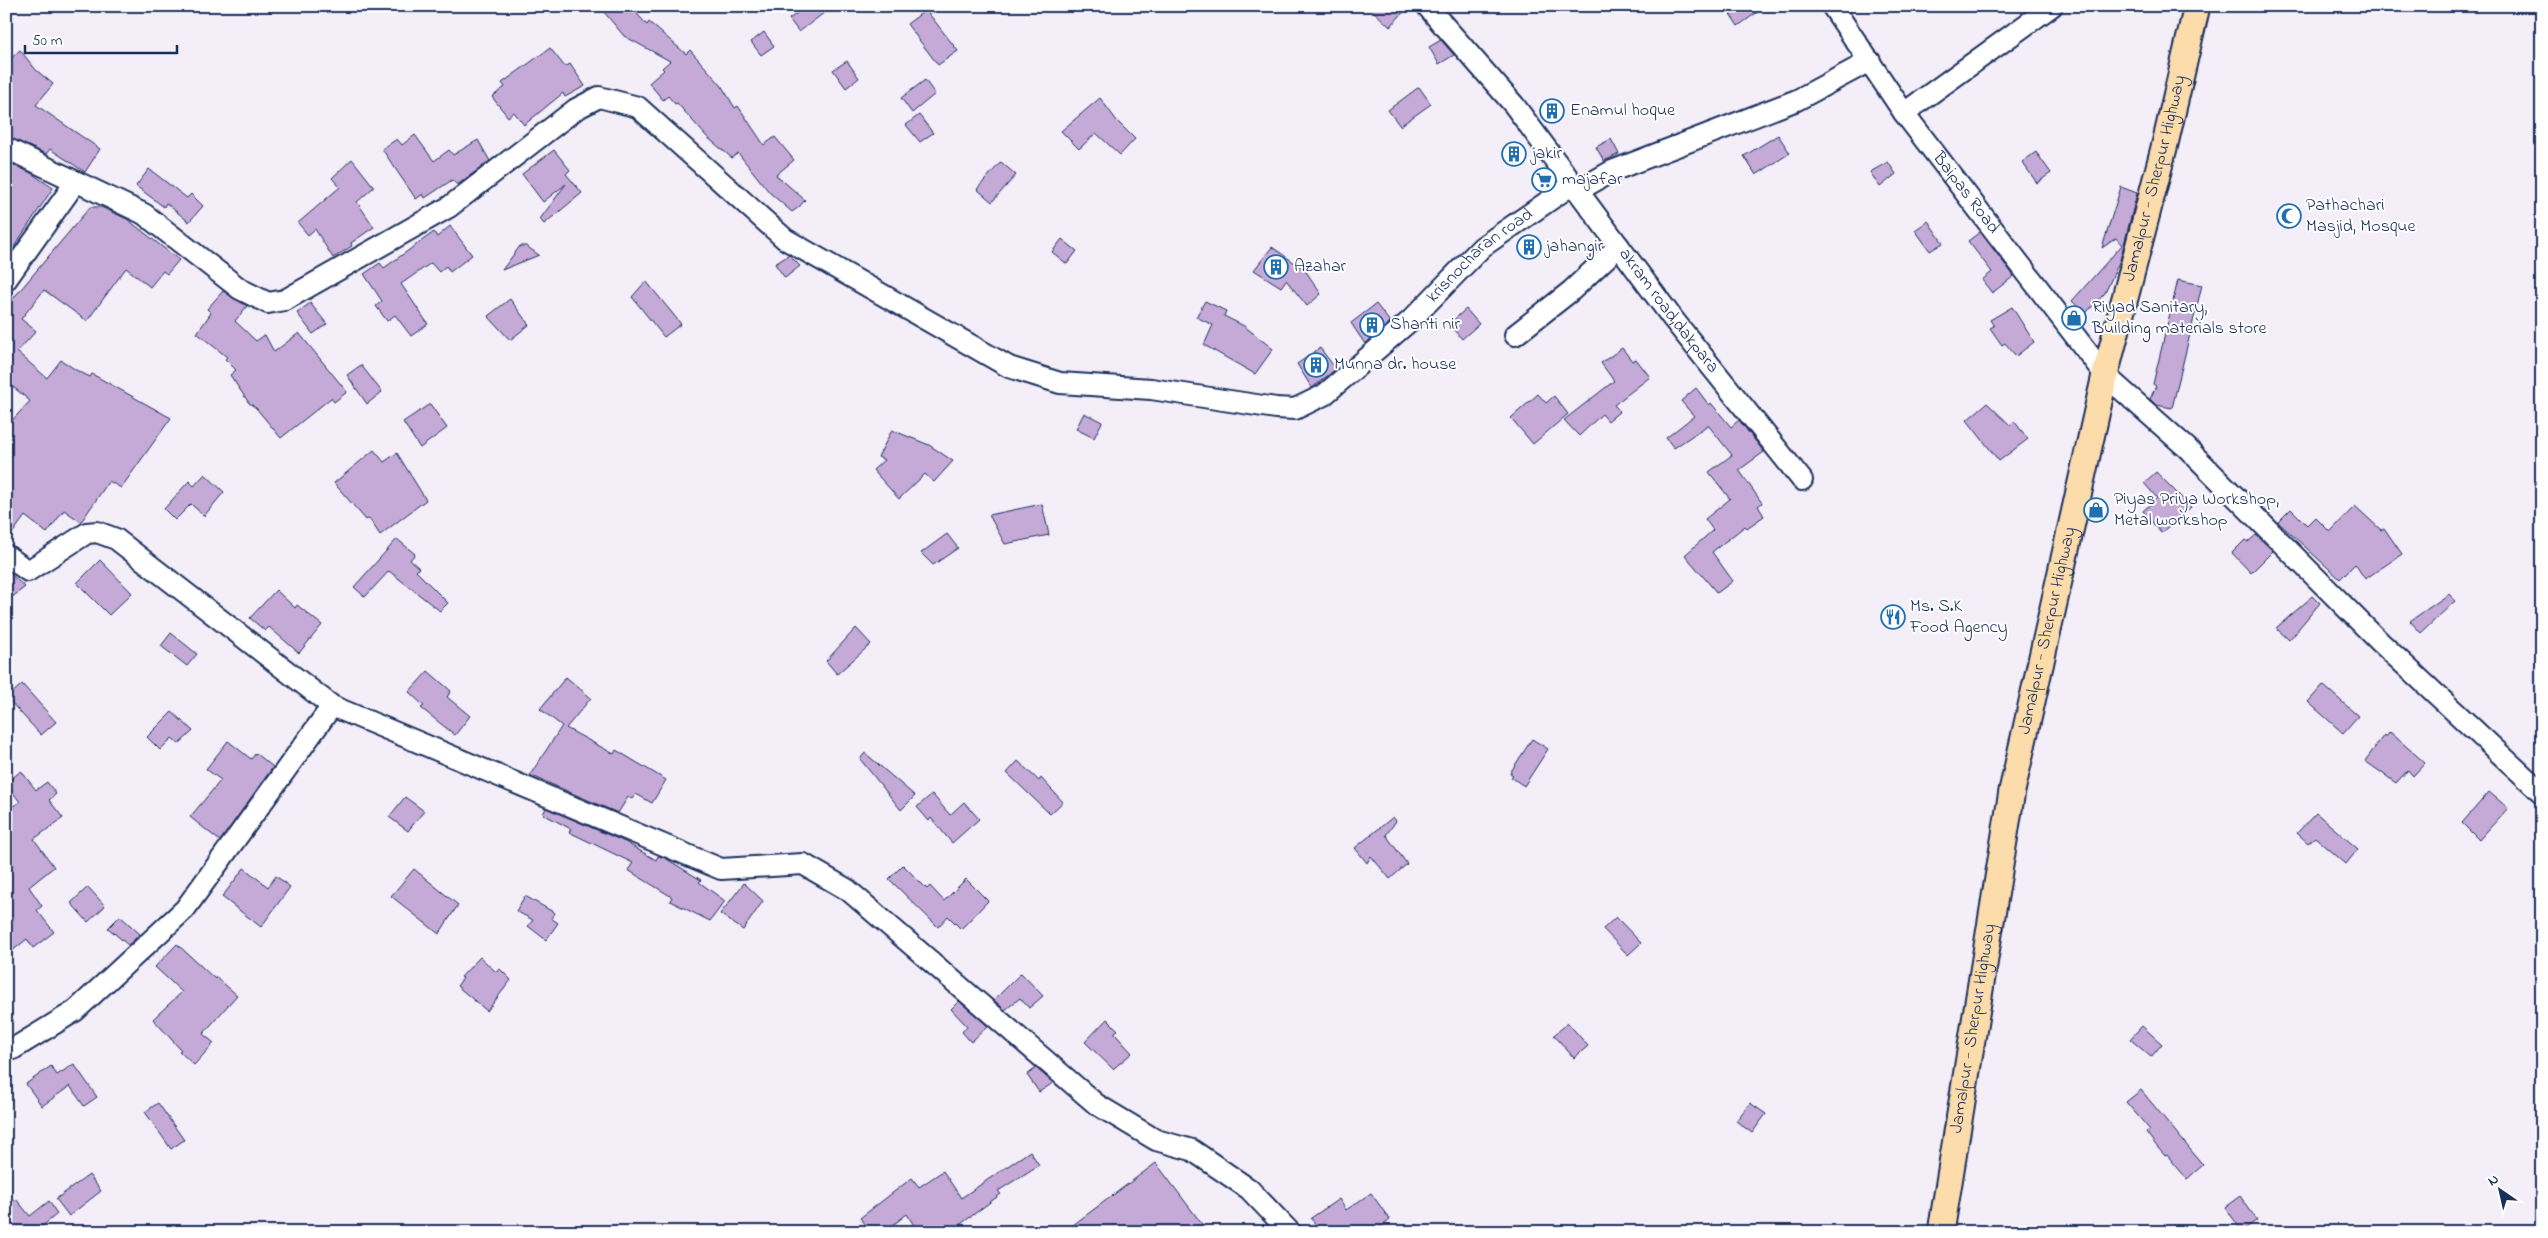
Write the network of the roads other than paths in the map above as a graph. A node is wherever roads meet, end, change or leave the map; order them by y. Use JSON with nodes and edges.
{"nodes":[{"id":1,"x":1426,"y":6,"type":"edge"},
{"id":2,"x":1832,"y":6,"type":"edge"},
{"id":3,"x":2052,"y":6,"type":"edge"},
{"id":4,"x":2196,"y":6,"type":"edge"},
{"id":5,"x":1870,"y":61,"type":"junction"},
{"id":6,"x":1904,"y":114,"type":"junction"},
{"id":7,"x":6,"y":148,"type":"edge"},
{"id":8,"x":75,"y":183,"type":"junction"},
{"id":9,"x":1576,"y":187,"type":"junction"},
{"id":10,"x":1619,"y":246,"type":"junction"},
{"id":11,"x":6,"y":280,"type":"edge"},
{"id":12,"x":1515,"y":334,"type":"dead end"},
{"id":13,"x":2105,"y":375,"type":"junction"},
{"id":14,"x":1802,"y":480,"type":"dead end"},
{"id":15,"x":6,"y":555,"type":"edge"},
{"id":16,"x":332,"y":706,"type":"junction"},
{"id":17,"x":2542,"y":793,"type":"edge"},
{"id":18,"x":6,"y":1051,"type":"edge"},
{"id":19,"x":1290,"y":1232,"type":"edge"},
{"id":20,"x":1941,"y":1232,"type":"edge"}],
"edges":[{"from":1,"to":9,"type":"street","name":"akram road,dakpara"},
{"from":2,"to":5,"type":"street","name":"Baipas Road"},
{"from":3,"to":6,"type":"street"},
{"from":4,"to":13,"type":"main road","name":"Jamalpur - Sherpur Highway"},
{"from":5,"to":6,"type":"street","name":"Baipas Road"},
{"from":5,"to":9,"type":"street","name":"krisnocharan road"},
{"from":6,"to":13,"type":"street","name":"Baipas Road"},
{"from":7,"to":8,"type":"street","name":"krisnocharan road"},
{"from":8,"to":9,"type":"street","name":"krisnocharan road"},
{"from":8,"to":11,"type":"street"},
{"from":9,"to":10,"type":"street","name":"akram road,dakpara"},
{"from":10,"to":12,"type":"street"},
{"from":10,"to":14,"type":"street","name":"akram road,dakpara"},
{"from":13,"to":17,"type":"street","name":"Baipas Road"},
{"from":13,"to":20,"type":"main road","name":"Jamalpur - Sherpur Highway"},
{"from":15,"to":16,"type":"street"},
{"from":16,"to":18,"type":"street"},
{"from":16,"to":19,"type":"street"}]}
